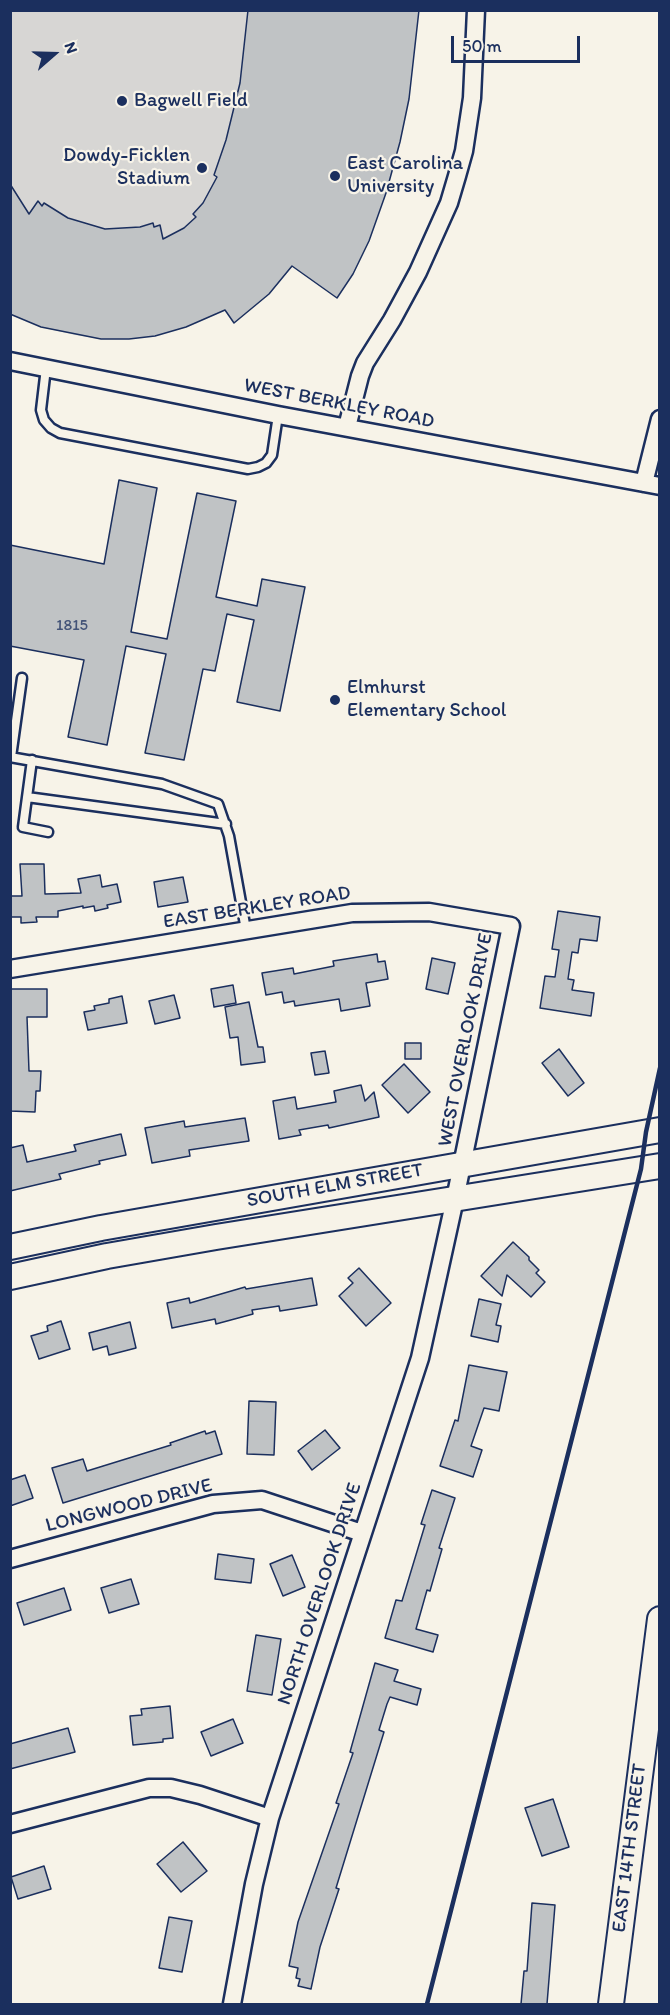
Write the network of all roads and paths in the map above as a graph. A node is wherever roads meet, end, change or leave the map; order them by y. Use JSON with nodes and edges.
{"nodes":[{"id":1,"x":476,"y":10,"type":"edge"},
{"id":2,"x":10,"y":361,"type":"edge"},
{"id":3,"x":46,"y":368,"type":"junction"},
{"id":4,"x":278,"y":415,"type":"junction"},
{"id":5,"x":660,"y":419,"type":"edge"},
{"id":6,"x":347,"y":427,"type":"junction"},
{"id":7,"x":652,"y":484,"type":"edge"},
{"id":8,"x":22,"y":678,"type":"dead end"},
{"id":9,"x":11,"y":757,"type":"edge"},
{"id":10,"x":32,"y":760,"type":"junction"},
{"id":11,"x":27,"y":797,"type":"junction"},
{"id":12,"x":226,"y":824,"type":"junction"},
{"id":13,"x":48,"y":832,"type":"dead end"},
{"id":14,"x":511,"y":926,"type":"joint"},
{"id":15,"x":246,"y":930,"type":"junction"},
{"id":16,"x":10,"y":969,"type":"edge"},
{"id":17,"x":660,"y":1130,"type":"edge"},
{"id":18,"x":463,"y":1163,"type":"junction"},
{"id":19,"x":660,"y":1166,"type":"edge"},
{"id":20,"x":455,"y":1199,"type":"junction"},
{"id":21,"x":211,"y":1208,"type":"junction"},
{"id":22,"x":216,"y":1237,"type":"junction"},
{"id":23,"x":10,"y":1247,"type":"edge"},
{"id":24,"x":10,"y":1277,"type":"edge"},
{"id":25,"x":362,"y":1533,"type":"junction"},
{"id":26,"x":10,"y":1558,"type":"edge"},
{"id":27,"x":659,"y":1628,"type":"edge"},
{"id":28,"x":270,"y":1818,"type":"junction"},
{"id":29,"x":10,"y":1824,"type":"edge"},
{"id":30,"x":232,"y":2004,"type":"edge"},
{"id":31,"x":611,"y":2004,"type":"edge"}],
"edges":[{"from":1,"to":6,"type":"street"},
{"from":2,"to":3,"type":"street","name":"WEST BERKLEY ROAD"},
{"from":3,"to":4,"type":"street","name":"WEST BERKLEY ROAD"},
{"from":3,"to":4,"type":"lane"},
{"from":4,"to":6,"type":"street","name":"WEST BERKLEY ROAD"},
{"from":5,"to":7,"type":"street"},
{"from":6,"to":7,"type":"street","name":"WEST BERKLEY ROAD"},
{"from":8,"to":9,"type":"lane"},
{"from":9,"to":10,"type":"lane"},
{"from":10,"to":11,"type":"lane"},
{"from":10,"to":12,"type":"lane"},
{"from":11,"to":12,"type":"lane"},
{"from":11,"to":13,"type":"lane"},
{"from":12,"to":15,"type":"lane"},
{"from":14,"to":15,"type":"street","name":"EAST BERKLEY ROAD"},
{"from":14,"to":18,"type":"street","name":"WEST OVERLOOK DRIVE"},
{"from":15,"to":16,"type":"street","name":"EAST BERKLEY ROAD"},
{"from":17,"to":18,"type":"street","name":"SOUTH ELM STREET"},
{"from":18,"to":20,"type":"street","name":"WEST OVERLOOK DRIVE"},
{"from":18,"to":21,"type":"street","name":"SOUTH ELM STREET"},
{"from":19,"to":20,"type":"street","name":"SOUTH ELM STREET"},
{"from":20,"to":22,"type":"street","name":"SOUTH ELM STREET"},
{"from":20,"to":25,"type":"street","name":"NORTH OVERLOOK DRIVE"},
{"from":21,"to":22,"type":"street"},
{"from":21,"to":23,"type":"street","name":"SOUTH ELM STREET"},
{"from":22,"to":24,"type":"street","name":"SOUTH ELM STREET"},
{"from":25,"to":26,"type":"street","name":"LONGWOOD DRIVE"},
{"from":25,"to":28,"type":"street","name":"NORTH OVERLOOK DRIVE"},
{"from":27,"to":31,"type":"street","name":"EAST 14TH STREET"},
{"from":28,"to":29,"type":"street"},
{"from":28,"to":30,"type":"street","name":"NORTH OVERLOOK DRIVE"}]}
